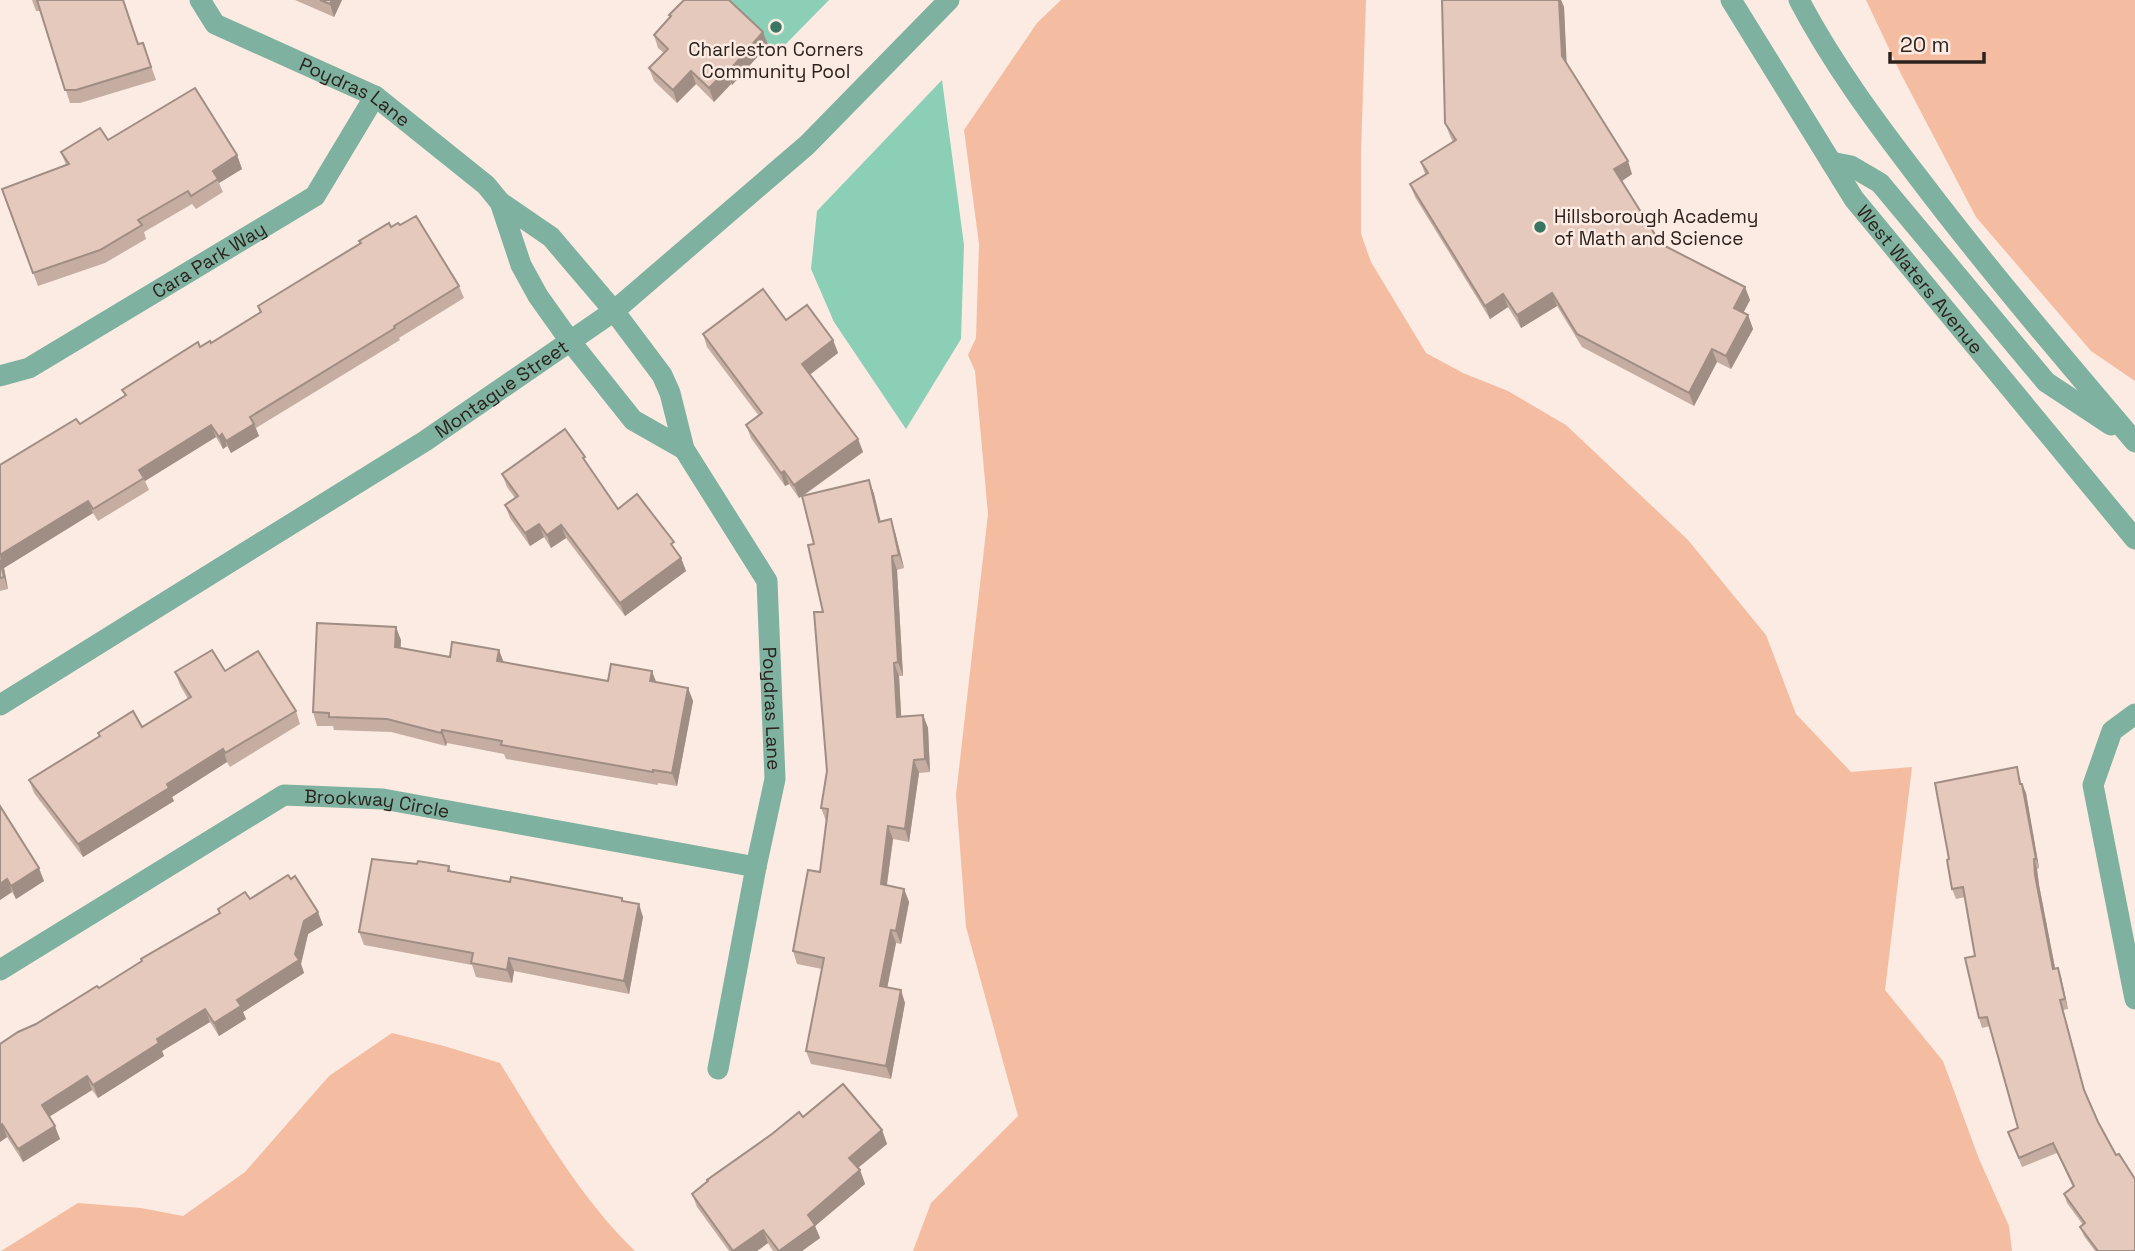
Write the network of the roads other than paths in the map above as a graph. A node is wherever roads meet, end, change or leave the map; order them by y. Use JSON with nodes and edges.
{"nodes":[{"id":1,"x":200,"y":0,"type":"edge"},
{"id":2,"x":949,"y":0,"type":"edge"},
{"id":3,"x":1731,"y":0,"type":"edge"},
{"id":4,"x":1798,"y":0,"type":"edge"},
{"id":5,"x":375,"y":96,"type":"junction"},
{"id":6,"x":1831,"y":162,"type":"junction"},
{"id":7,"x":500,"y":202,"type":"junction"},
{"id":8,"x":614,"y":311,"type":"junction"},
{"id":9,"x":570,"y":341,"type":"junction"},
{"id":10,"x":0,"y":376,"type":"edge"},
{"id":11,"x":2133,"y":439,"type":"edge"},
{"id":12,"x":684,"y":449,"type":"junction"},
{"id":13,"x":2135,"y":539,"type":"edge"},
{"id":14,"x":0,"y":705,"type":"edge"},
{"id":15,"x":2135,"y":714,"type":"edge"},
{"id":16,"x":756,"y":867,"type":"junction"},
{"id":17,"x":0,"y":970,"type":"edge"},
{"id":18,"x":2135,"y":999,"type":"edge"},
{"id":19,"x":718,"y":1069,"type":"dead end"}],
"edges":[{"from":1,"to":5,"type":"street","name":"Poydras Lane"},
{"from":2,"to":8,"type":"street","name":"Montague Street"},
{"from":3,"to":6,"type":"street","name":"West Waters Avenue"},
{"from":4,"to":11,"type":"street"},
{"from":5,"to":7,"type":"street","name":"Poydras Lane"},
{"from":5,"to":10,"type":"street","name":"Cara Park Way"},
{"from":6,"to":11,"type":"street"},
{"from":6,"to":13,"type":"street","name":"West Waters Avenue"},
{"from":7,"to":8,"type":"street","name":"Poydras Lane"},
{"from":7,"to":9,"type":"street","name":"Poydras Lane"},
{"from":8,"to":9,"type":"street","name":"Montague Street"},
{"from":8,"to":12,"type":"street","name":"Poydras Lane"},
{"from":9,"to":12,"type":"street","name":"Poydras Lane"},
{"from":9,"to":14,"type":"street","name":"Montague Street"},
{"from":12,"to":16,"type":"street","name":"Poydras Lane"},
{"from":15,"to":18,"type":"street"},
{"from":16,"to":17,"type":"street","name":"Brookway Circle"},
{"from":16,"to":19,"type":"street","name":"Poydras Lane"}]}
